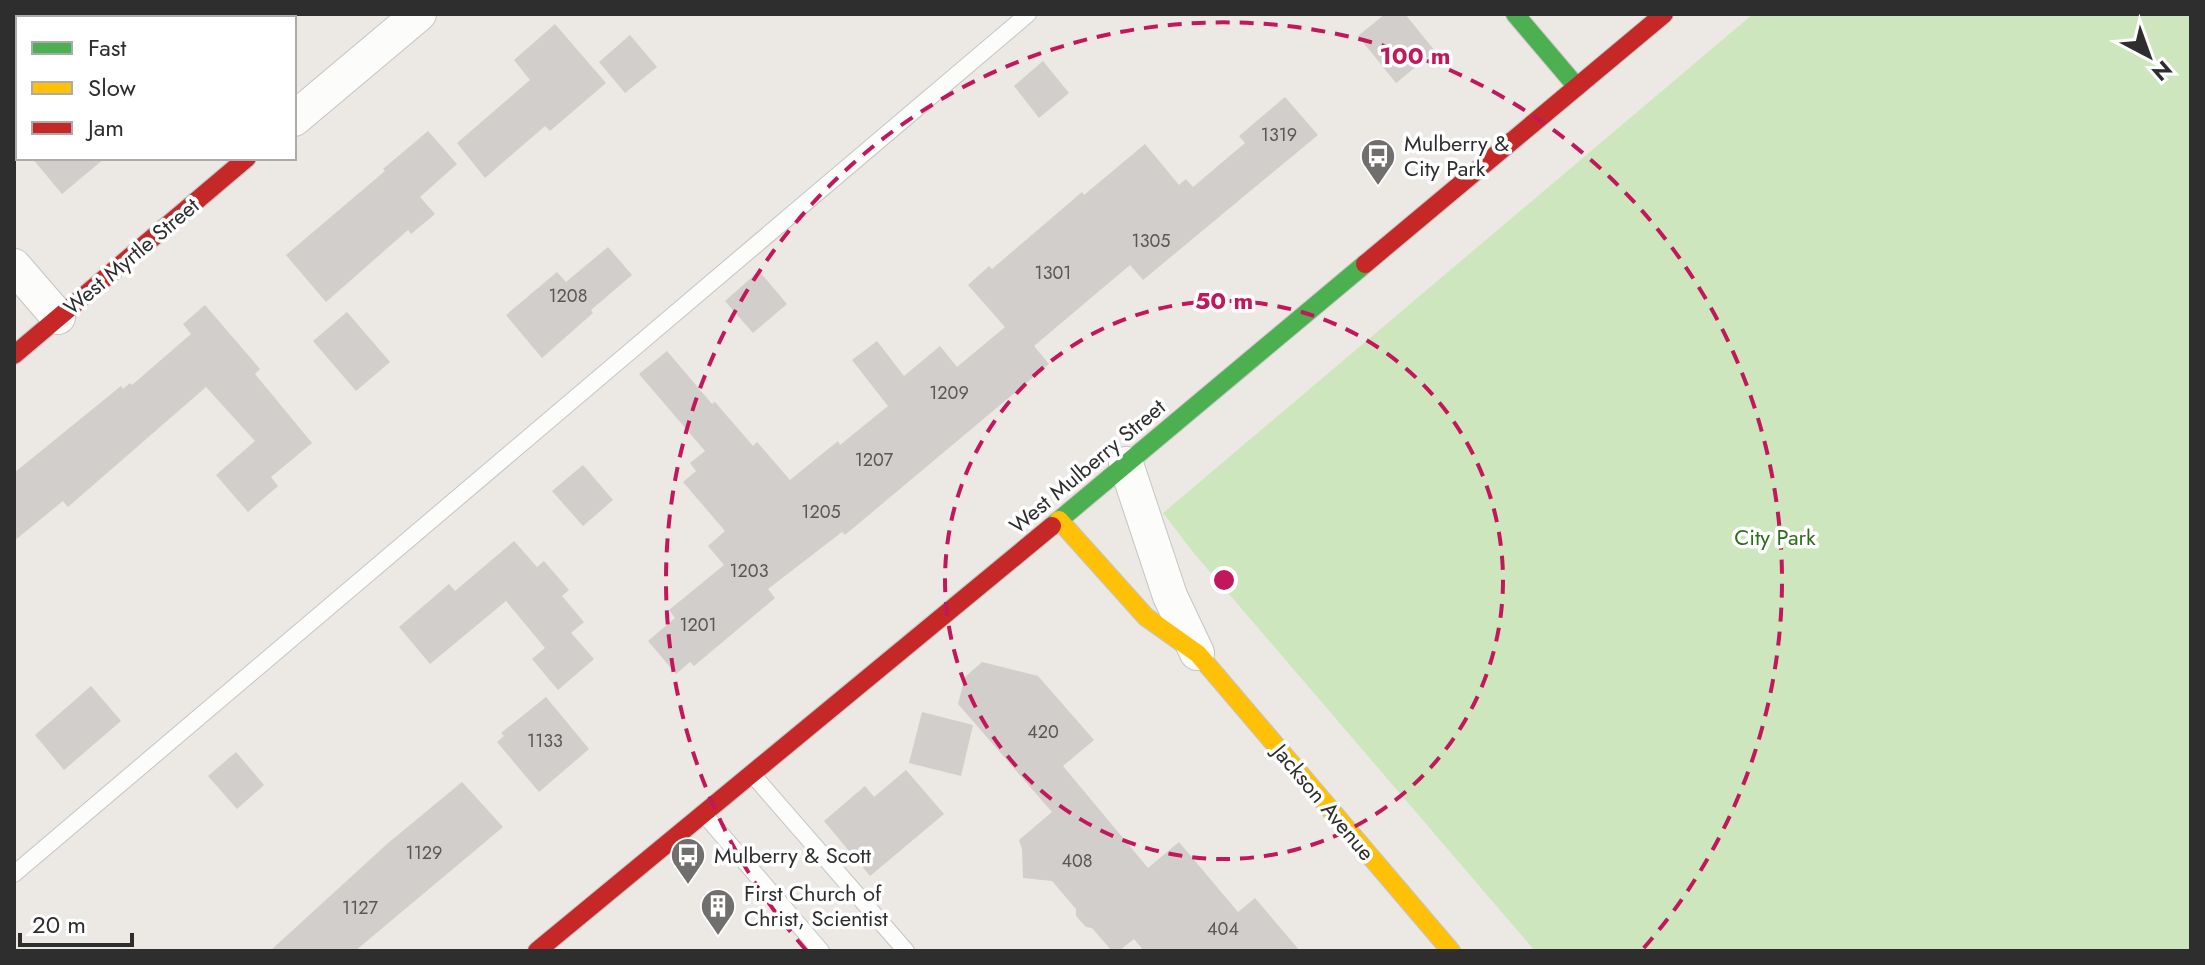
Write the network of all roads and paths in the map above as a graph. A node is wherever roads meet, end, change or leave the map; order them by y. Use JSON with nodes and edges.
{"nodes":[{"id":1,"x":1028,"y":14,"type":"edge"},
{"id":2,"x":1515,"y":14,"type":"edge"},
{"id":3,"x":1664,"y":14,"type":"edge"},
{"id":4,"x":406,"y":18,"type":"edge"},
{"id":5,"x":1577,"y":87,"type":"junction"},
{"id":6,"x":296,"y":117,"type":"edge"},
{"id":7,"x":245,"y":160,"type":"edge"},
{"id":8,"x":14,"y":266,"type":"edge"},
{"id":9,"x":58,"y":317,"type":"junction"},
{"id":10,"x":14,"y":355,"type":"edge"},
{"id":11,"x":1126,"y":464,"type":"junction"},
{"id":12,"x":1059,"y":520,"type":"junction"},
{"id":13,"x":1198,"y":654,"type":"junction"},
{"id":14,"x":752,"y":772,"type":"junction"},
{"id":15,"x":703,"y":813,"type":"junction"},
{"id":16,"x":14,"y":874,"type":"edge"},
{"id":17,"x":537,"y":951,"type":"edge"},
{"id":18,"x":821,"y":951,"type":"edge"},
{"id":19,"x":906,"y":951,"type":"edge"},
{"id":20,"x":1451,"y":951,"type":"edge"}],
"edges":[{"from":1,"to":16,"type":"lane"},
{"from":2,"to":5,"type":"main road"},
{"from":3,"to":5,"type":"main road","name":"West Mulberry Street"},
{"from":4,"to":6,"type":"street"},
{"from":5,"to":11,"type":"main road","name":"West Mulberry Street"},
{"from":7,"to":9,"type":"main road","name":"West Myrtle Street"},
{"from":8,"to":9,"type":"street"},
{"from":9,"to":10,"type":"main road","name":"West Myrtle Street"},
{"from":11,"to":12,"type":"main road","name":"West Mulberry Street"},
{"from":11,"to":13,"type":"street","name":"Jackson Avenue"},
{"from":12,"to":13,"type":"main road","name":"Jackson Avenue"},
{"from":12,"to":14,"type":"main road","name":"West Mulberry Street"},
{"from":13,"to":20,"type":"main road","name":"Jackson Avenue"},
{"from":14,"to":15,"type":"main road","name":"West Mulberry Street"},
{"from":14,"to":19,"type":"lane"},
{"from":15,"to":17,"type":"main road","name":"West Mulberry Street"},
{"from":15,"to":18,"type":"lane"}]}
